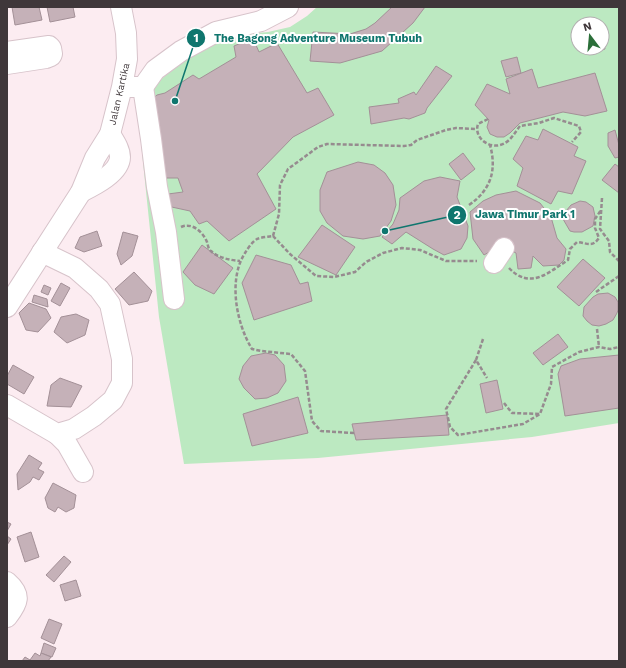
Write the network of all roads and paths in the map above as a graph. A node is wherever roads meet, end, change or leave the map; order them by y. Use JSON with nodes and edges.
{"nodes":[{"id":1,"x":121,"y":7,"type":"edge"},
{"id":2,"x":288,"y":7,"type":"edge"},
{"id":3,"x":7,"y":52,"type":"edge"},
{"id":4,"x":7,"y":64,"type":"edge"},
{"id":5,"x":122,"y":87,"type":"junction"},
{"id":6,"x":143,"y":87,"type":"junction"},
{"id":7,"x":488,"y":119,"type":"dead end"},
{"id":8,"x":476,"y":129,"type":"junction"},
{"id":9,"x":572,"y":142,"type":"dead end"},
{"id":10,"x":490,"y":145,"type":"junction"},
{"id":11,"x":602,"y":198,"type":"dead end"},
{"id":12,"x":469,"y":205,"type":"dead end"},
{"id":13,"x":601,"y":210,"type":"junction"},
{"id":14,"x":186,"y":225,"type":"dead end"},
{"id":15,"x":273,"y":236,"type":"junction"},
{"id":16,"x":42,"y":252,"type":"junction"},
{"id":17,"x":240,"y":261,"type":"junction"},
{"id":18,"x":619,"y":261,"type":"edge"},
{"id":19,"x":619,"y":276,"type":"edge"},
{"id":20,"x":596,"y":292,"type":"dead end"},
{"id":21,"x":174,"y":299,"type":"dead end"},
{"id":22,"x":7,"y":307,"type":"edge"},
{"id":23,"x":597,"y":329,"type":"dead end"},
{"id":24,"x":483,"y":340,"type":"dead end"},
{"id":25,"x":599,"y":347,"type":"junction"},
{"id":26,"x":619,"y":347,"type":"edge"},
{"id":27,"x":476,"y":360,"type":"junction"},
{"id":28,"x":487,"y":378,"type":"dead end"},
{"id":29,"x":504,"y":402,"type":"dead end"},
{"id":30,"x":7,"y":405,"type":"edge"},
{"id":31,"x":540,"y":414,"type":"junction"},
{"id":32,"x":354,"y":433,"type":"dead end"},
{"id":33,"x":58,"y":434,"type":"junction"},
{"id":34,"x":83,"y":472,"type":"dead end"},
{"id":35,"x":7,"y":582,"type":"edge"},
{"id":36,"x":7,"y":617,"type":"edge"}],
"edges":[{"from":1,"to":5,"type":"street","name":"Jalan Kartika"},
{"from":2,"to":6,"type":"street"},
{"from":3,"to":4,"type":"street"},
{"from":5,"to":6,"type":"street"},
{"from":5,"to":16,"type":"street","name":"Jalan Kartika"},
{"from":6,"to":21,"type":"street"},
{"from":7,"to":8,"type":"path"},
{"from":8,"to":10,"type":"path"},
{"from":8,"to":15,"type":"path"},
{"from":9,"to":10,"type":"path"},
{"from":10,"to":12,"type":"path"},
{"from":11,"to":13,"type":"path"},
{"from":13,"to":15,"type":"path"},
{"from":13,"to":18,"type":"path"},
{"from":14,"to":17,"type":"path"},
{"from":15,"to":17,"type":"path"},
{"from":16,"to":22,"type":"street","name":"Jalan Kartika"},
{"from":16,"to":33,"type":"street"},
{"from":17,"to":32,"type":"path"},
{"from":19,"to":20,"type":"path"},
{"from":23,"to":25,"type":"path"},
{"from":24,"to":27,"type":"path"},
{"from":25,"to":26,"type":"path"},
{"from":25,"to":31,"type":"path"},
{"from":27,"to":28,"type":"path"},
{"from":27,"to":31,"type":"path"},
{"from":29,"to":31,"type":"path"},
{"from":30,"to":33,"type":"street"},
{"from":33,"to":34,"type":"street"},
{"from":35,"to":36,"type":"street"}]}
